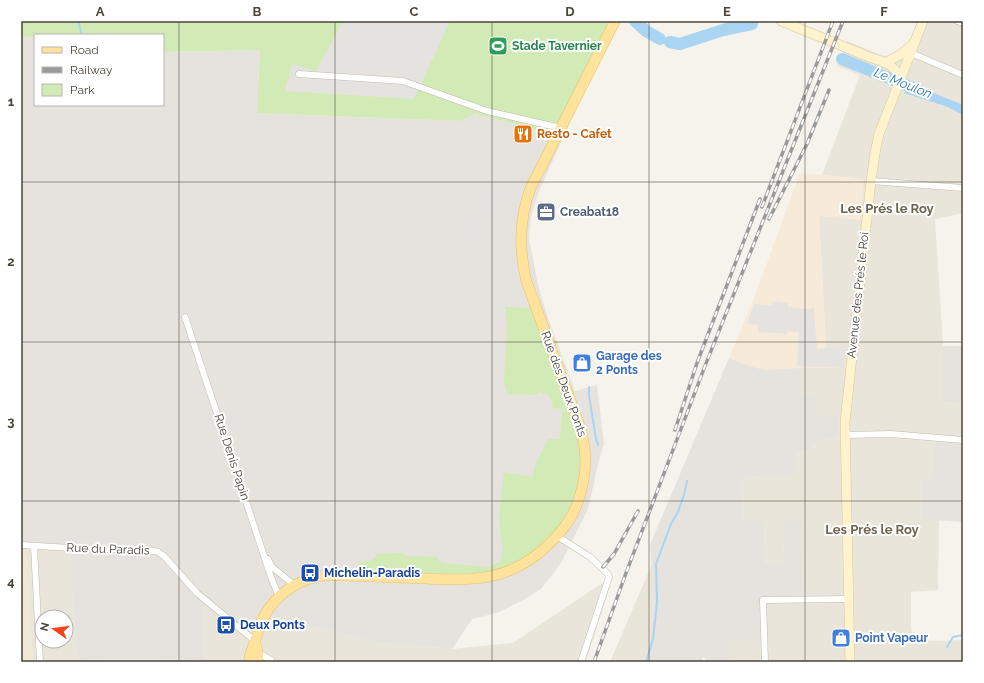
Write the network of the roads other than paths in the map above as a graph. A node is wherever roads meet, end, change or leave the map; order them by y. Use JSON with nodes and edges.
{"nodes":[{"id":1,"x":615,"y":21,"type":"edge"},
{"id":2,"x":781,"y":21,"type":"edge"},
{"id":3,"x":923,"y":21,"type":"edge"},
{"id":4,"x":957,"y":21,"type":"edge"},
{"id":5,"x":963,"y":23,"type":"edge"},
{"id":6,"x":915,"y":43,"type":"junction"},
{"id":7,"x":910,"y":56,"type":"junction"},
{"id":8,"x":889,"y":64,"type":"junction"},
{"id":9,"x":299,"y":74,"type":"dead end"},
{"id":10,"x":963,"y":75,"type":"edge"},
{"id":11,"x":901,"y":78,"type":"junction"},
{"id":12,"x":561,"y":128,"type":"junction"},
{"id":13,"x":870,"y":181,"type":"junction"},
{"id":14,"x":963,"y":188,"type":"edge"},
{"id":15,"x":185,"y":317,"type":"dead end"},
{"id":16,"x":845,"y":435,"type":"junction"},
{"id":17,"x":963,"y":440,"type":"edge"},
{"id":18,"x":557,"y":536,"type":"junction"},
{"id":19,"x":21,"y":545,"type":"edge"},
{"id":20,"x":34,"y":546,"type":"junction"},
{"id":21,"x":262,"y":549,"type":"junction"},
{"id":22,"x":294,"y":585,"type":"junction"},
{"id":23,"x":849,"y":599,"type":"junction"},
{"id":24,"x":276,"y":600,"type":"junction"},
{"id":25,"x":255,"y":641,"type":"junction"},
{"id":26,"x":258,"y":657,"type":"edge"},
{"id":27,"x":40,"y":662,"type":"edge"},
{"id":28,"x":249,"y":662,"type":"edge"},
{"id":29,"x":271,"y":662,"type":"edge"},
{"id":30,"x":581,"y":662,"type":"edge"},
{"id":31,"x":765,"y":662,"type":"edge"},
{"id":32,"x":850,"y":662,"type":"edge"}],
"edges":[{"from":1,"to":12,"type":"main road","name":"Rue des Deux Ponts"},
{"from":2,"to":8,"type":"main road"},
{"from":3,"to":6,"type":"main road","name":"Avenue des Prés le Roi"},
{"from":4,"to":5,"type":"street"},
{"from":6,"to":7,"type":"main road","name":"Avenue des Prés le Roi"},
{"from":6,"to":8,"type":"main road"},
{"from":7,"to":8,"type":"main road"},
{"from":7,"to":10,"type":"street"},
{"from":7,"to":11,"type":"main road","name":"Avenue des Prés le Roi"},
{"from":8,"to":11,"type":"main road"},
{"from":9,"to":12,"type":"street"},
{"from":11,"to":13,"type":"main road","name":"Avenue des Prés le Roi"},
{"from":12,"to":18,"type":"main road","name":"Rue des Deux Ponts"},
{"from":13,"to":14,"type":"street"},
{"from":13,"to":16,"type":"main road","name":"Avenue des Prés le Roi"},
{"from":15,"to":21,"type":"street","name":"Rue Denis Papin"},
{"from":16,"to":17,"type":"street"},
{"from":16,"to":23,"type":"main road","name":"Avenue des Prés le Roi"},
{"from":18,"to":22,"type":"main road","name":"Rue des Deux Ponts"},
{"from":18,"to":30,"type":"street"},
{"from":19,"to":20,"type":"street","name":"Rue du Paradis"},
{"from":20,"to":25,"type":"street","name":"Rue du Paradis"},
{"from":20,"to":27,"type":"street"},
{"from":21,"to":22,"type":"street"},
{"from":21,"to":24,"type":"street","name":"Rue Denis Papin"},
{"from":22,"to":24,"type":"main road","name":"Rue des Deux Ponts"},
{"from":23,"to":31,"type":"street"},
{"from":23,"to":32,"type":"main road","name":"Avenue des Prés le Roi"},
{"from":24,"to":25,"type":"main road","name":"Rue des Deux Ponts"},
{"from":25,"to":26,"type":"main road","name":"Rue des Deux Ponts"},
{"from":25,"to":28,"type":"main road","name":"Rue des Deux Ponts"},
{"from":26,"to":29,"type":"street","name":"Rue des Deux Ponts"}]}
